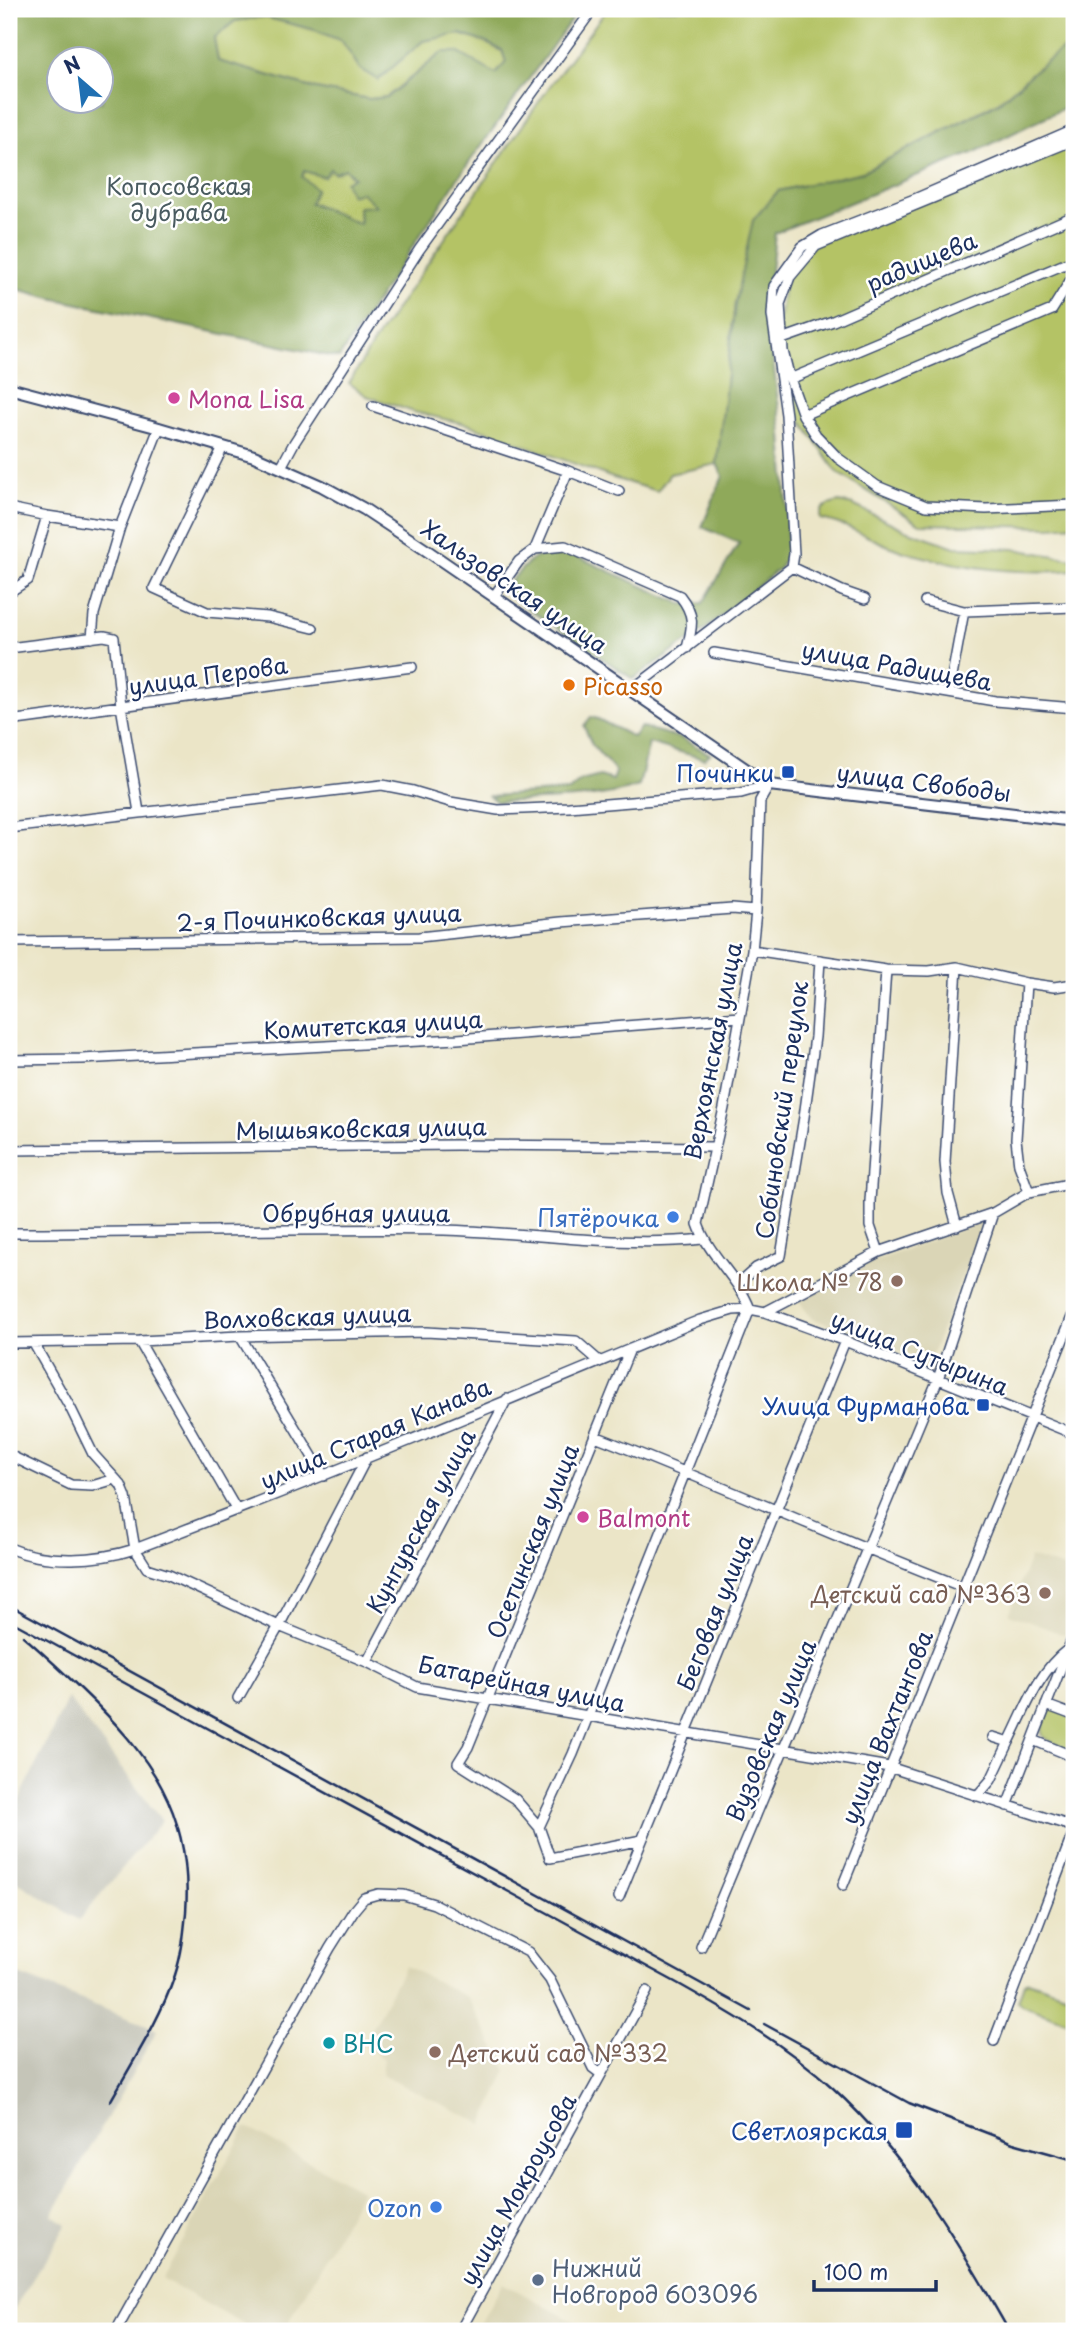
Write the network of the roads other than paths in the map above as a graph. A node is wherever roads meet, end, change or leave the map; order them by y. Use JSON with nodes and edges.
{"nodes":[{"id":1,"x":593,"y":9,"type":"edge"},
{"id":2,"x":1074,"y":130,"type":"edge"},
{"id":3,"x":1074,"y":140,"type":"edge"},
{"id":4,"x":1074,"y":216,"type":"edge"},
{"id":5,"x":1074,"y":250,"type":"edge"},
{"id":6,"x":1072,"y":261,"type":"junction"},
{"id":7,"x":1073,"y":279,"type":"edge"},
{"id":8,"x":782,"y":339,"type":"junction"},
{"id":9,"x":790,"y":379,"type":"junction"},
{"id":10,"x":9,"y":388,"type":"edge"},
{"id":11,"x":373,"y":406,"type":"dead end"},
{"id":12,"x":803,"y":415,"type":"junction"},
{"id":13,"x":159,"y":428,"type":"junction"},
{"id":14,"x":223,"y":447,"type":"junction"},
{"id":15,"x":281,"y":467,"type":"junction"},
{"id":16,"x":568,"y":471,"type":"junction"},
{"id":17,"x":619,"y":491,"type":"dead end"},
{"id":18,"x":1074,"y":505,"type":"edge"},
{"id":19,"x":9,"y":508,"type":"edge"},
{"id":20,"x":47,"y":516,"type":"junction"},
{"id":21,"x":120,"y":527,"type":"junction"},
{"id":22,"x":535,"y":549,"type":"junction"},
{"id":23,"x":792,"y":567,"type":"junction"},
{"id":24,"x":9,"y":591,"type":"edge"},
{"id":25,"x":494,"y":596,"type":"junction"},
{"id":26,"x":865,"y":599,"type":"dead end"},
{"id":27,"x":925,"y":601,"type":"dead end"},
{"id":28,"x":1074,"y":607,"type":"edge"},
{"id":29,"x":964,"y":611,"type":"junction"},
{"id":30,"x":313,"y":628,"type":"dead end"},
{"id":31,"x":92,"y":638,"type":"junction"},
{"id":32,"x":9,"y":648,"type":"edge"},
{"id":33,"x":687,"y":648,"type":"junction"},
{"id":34,"x":714,"y":653,"type":"dead end"},
{"id":35,"x":412,"y":667,"type":"dead end"},
{"id":36,"x":630,"y":691,"type":"junction"},
{"id":37,"x":949,"y":693,"type":"junction"},
{"id":38,"x":121,"y":706,"type":"junction"},
{"id":39,"x":1074,"y":708,"type":"edge"},
{"id":40,"x":9,"y":721,"type":"edge"},
{"id":41,"x":769,"y":785,"type":"junction"},
{"id":42,"x":139,"y":812,"type":"junction"},
{"id":43,"x":1074,"y":821,"type":"edge"},
{"id":44,"x":9,"y":828,"type":"edge"},
{"id":45,"x":756,"y":911,"type":"junction"},
{"id":46,"x":9,"y":942,"type":"edge"},
{"id":47,"x":752,"y":950,"type":"junction"},
{"id":48,"x":820,"y":960,"type":"junction"},
{"id":49,"x":957,"y":967,"type":"junction"},
{"id":50,"x":886,"y":970,"type":"junction"},
{"id":51,"x":1026,"y":983,"type":"junction"},
{"id":52,"x":1074,"y":984,"type":"edge"},
{"id":53,"x":740,"y":1017,"type":"junction"},
{"id":54,"x":9,"y":1060,"type":"edge"},
{"id":55,"x":714,"y":1147,"type":"junction"},
{"id":56,"x":9,"y":1150,"type":"edge"},
{"id":57,"x":1074,"y":1183,"type":"edge"},
{"id":58,"x":1029,"y":1192,"type":"junction"},
{"id":59,"x":993,"y":1213,"type":"junction"},
{"id":60,"x":957,"y":1226,"type":"junction"},
{"id":61,"x":9,"y":1233,"type":"edge"},
{"id":62,"x":703,"y":1239,"type":"junction"},
{"id":63,"x":879,"y":1252,"type":"junction"},
{"id":64,"x":738,"y":1284,"type":"junction"},
{"id":65,"x":750,"y":1309,"type":"junction"},
{"id":66,"x":765,"y":1312,"type":"junction"},
{"id":67,"x":1074,"y":1312,"type":"edge"},
{"id":68,"x":240,"y":1336,"type":"junction"},
{"id":69,"x":139,"y":1341,"type":"junction"},
{"id":70,"x":845,"y":1341,"type":"junction"},
{"id":71,"x":55,"y":1342,"type":"junction"},
{"id":72,"x":9,"y":1343,"type":"edge"},
{"id":73,"x":34,"y":1344,"type":"junction"},
{"id":74,"x":630,"y":1349,"type":"junction"},
{"id":75,"x":44,"y":1359,"type":"junction"},
{"id":76,"x":599,"y":1361,"type":"junction"},
{"id":77,"x":938,"y":1379,"type":"junction"},
{"id":78,"x":507,"y":1399,"type":"junction"},
{"id":79,"x":1033,"y":1418,"type":"junction"},
{"id":80,"x":1074,"y":1434,"type":"edge"},
{"id":81,"x":596,"y":1436,"type":"junction"},
{"id":82,"x":9,"y":1455,"type":"edge"},
{"id":83,"x":367,"y":1457,"type":"junction"},
{"id":84,"x":686,"y":1472,"type":"junction"},
{"id":85,"x":324,"y":1476,"type":"junction"},
{"id":86,"x":115,"y":1479,"type":"junction"},
{"id":87,"x":237,"y":1511,"type":"junction"},
{"id":88,"x":776,"y":1512,"type":"junction"},
{"id":89,"x":9,"y":1548,"type":"edge"},
{"id":90,"x":135,"y":1549,"type":"junction"},
{"id":91,"x":866,"y":1549,"type":"junction"},
{"id":92,"x":963,"y":1587,"type":"junction"},
{"id":93,"x":279,"y":1626,"type":"junction"},
{"id":94,"x":1074,"y":1634,"type":"edge"},
{"id":95,"x":1068,"y":1649,"type":"junction"},
{"id":96,"x":367,"y":1662,"type":"junction"},
{"id":97,"x":238,"y":1698,"type":"dead end"},
{"id":98,"x":488,"y":1699,"type":"junction"},
{"id":99,"x":1046,"y":1705,"type":"junction"},
{"id":100,"x":1070,"y":1714,"type":"dead end"},
{"id":101,"x":588,"y":1716,"type":"junction"},
{"id":102,"x":686,"y":1732,"type":"junction"},
{"id":103,"x":993,"y":1737,"type":"dead end"},
{"id":104,"x":1032,"y":1740,"type":"junction"},
{"id":105,"x":1009,"y":1742,"type":"junction"},
{"id":106,"x":784,"y":1748,"type":"junction"},
{"id":107,"x":1074,"y":1757,"type":"edge"},
{"id":108,"x":889,"y":1767,"type":"junction"},
{"id":109,"x":977,"y":1796,"type":"junction"},
{"id":110,"x":1007,"y":1806,"type":"junction"},
{"id":111,"x":540,"y":1827,"type":"junction"},
{"id":112,"x":1074,"y":1829,"type":"edge"},
{"id":113,"x":642,"y":1840,"type":"junction"},
{"id":114,"x":844,"y":1885,"type":"dead end"},
{"id":115,"x":619,"y":1897,"type":"dead end"},
{"id":116,"x":701,"y":1947,"type":"dead end"},
{"id":117,"x":647,"y":1991,"type":"dead end"},
{"id":118,"x":994,"y":2041,"type":"dead end"},
{"id":119,"x":601,"y":2074,"type":"junction"},
{"id":120,"x":116,"y":2331,"type":"edge"},
{"id":121,"x":460,"y":2331,"type":"edge"}],
"edges":[{"from":1,"to":15,"type":"street"},
{"from":2,"to":23,"type":"street"},
{"from":3,"to":8,"type":"street"},
{"from":4,"to":8,"type":"street","name":"радищева"},
{"from":5,"to":6,"type":"street"},
{"from":6,"to":7,"type":"street"},
{"from":6,"to":9,"type":"street"},
{"from":7,"to":12,"type":"street"},
{"from":8,"to":9,"type":"street"},
{"from":9,"to":12,"type":"street"},
{"from":10,"to":13,"type":"main road","name":"Хальзовская улица"},
{"from":11,"to":16,"type":"street"},
{"from":12,"to":18,"type":"street"},
{"from":13,"to":14,"type":"main road","name":"Хальзовская улица"},
{"from":13,"to":21,"type":"street"},
{"from":14,"to":15,"type":"main road","name":"Хальзовская улица"},
{"from":14,"to":30,"type":"street"},
{"from":15,"to":25,"type":"main road","name":"Хальзовская улица"},
{"from":16,"to":17,"type":"street"},
{"from":16,"to":22,"type":"street"},
{"from":19,"to":20,"type":"street"},
{"from":20,"to":21,"type":"street"},
{"from":20,"to":24,"type":"street"},
{"from":21,"to":31,"type":"street"},
{"from":22,"to":25,"type":"street"},
{"from":22,"to":33,"type":"street"},
{"from":23,"to":26,"type":"street"},
{"from":23,"to":33,"type":"street"},
{"from":25,"to":36,"type":"main road","name":"Хальзовская улица"},
{"from":27,"to":29,"type":"street"},
{"from":28,"to":29,"type":"street"},
{"from":29,"to":37,"type":"street"},
{"from":31,"to":32,"type":"street"},
{"from":31,"to":38,"type":"street"},
{"from":33,"to":36,"type":"street"},
{"from":34,"to":37,"type":"street","name":"улица Радищева"},
{"from":35,"to":38,"type":"street","name":"улица Перова"},
{"from":36,"to":41,"type":"main road","name":"Хальзовская улица"},
{"from":37,"to":39,"type":"street","name":"улица Радищева"},
{"from":38,"to":40,"type":"street","name":"улица Перова"},
{"from":38,"to":42,"type":"street"},
{"from":41,"to":42,"type":"street"},
{"from":41,"to":43,"type":"main road","name":"улица Свободы"},
{"from":41,"to":45,"type":"street","name":"Верхоянская улица"},
{"from":42,"to":44,"type":"street"},
{"from":45,"to":46,"type":"street","name":"2-я Починковская улица"},
{"from":45,"to":47,"type":"street","name":"Верхоянская улица"},
{"from":47,"to":48,"type":"street"},
{"from":47,"to":53,"type":"street","name":"Верхоянская улица"},
{"from":48,"to":50,"type":"street"},
{"from":48,"to":64,"type":"street","name":"Собиновский переулок"},
{"from":49,"to":50,"type":"street"},
{"from":49,"to":51,"type":"street"},
{"from":49,"to":60,"type":"street"},
{"from":50,"to":63,"type":"street"},
{"from":51,"to":52,"type":"street"},
{"from":51,"to":58,"type":"street"},
{"from":53,"to":54,"type":"street","name":"Комитетская улица"},
{"from":53,"to":55,"type":"street","name":"Верхоянская улица"},
{"from":55,"to":56,"type":"street","name":"Мышьяковская улица"},
{"from":55,"to":62,"type":"street","name":"Верхоянская улица"},
{"from":57,"to":58,"type":"street"},
{"from":58,"to":59,"type":"street"},
{"from":59,"to":60,"type":"street"},
{"from":59,"to":77,"type":"street","name":"Вузовская улица"},
{"from":60,"to":63,"type":"street"},
{"from":61,"to":62,"type":"street","name":"Обрубная улица"},
{"from":62,"to":64,"type":"street"},
{"from":63,"to":66,"type":"street"},
{"from":64,"to":65,"type":"street"},
{"from":65,"to":66,"type":"street","name":"улица Сутырина"},
{"from":65,"to":74,"type":"street","name":"улица Старая Канава"},
{"from":65,"to":84,"type":"street"},
{"from":66,"to":70,"type":"street","name":"улица Сутырина"},
{"from":67,"to":79,"type":"street","name":"улица Вахтангова"},
{"from":68,"to":69,"type":"street","name":"Волховская улица"},
{"from":68,"to":76,"type":"street","name":"Волховская улица"},
{"from":68,"to":85,"type":"street"},
{"from":69,"to":71,"type":"street","name":"Волховская улица"},
{"from":69,"to":87,"type":"street"},
{"from":70,"to":77,"type":"street","name":"улица Сутырина"},
{"from":70,"to":88,"type":"street","name":"Беговая улица"},
{"from":71,"to":73,"type":"street","name":"Волховская улица"},
{"from":71,"to":75,"type":"street"},
{"from":72,"to":73,"type":"street","name":"Волховская улица"},
{"from":73,"to":75,"type":"street"},
{"from":74,"to":76,"type":"street","name":"улица Старая Канава"},
{"from":74,"to":81,"type":"street","name":"Осетинская улица"},
{"from":75,"to":86,"type":"street"},
{"from":76,"to":78,"type":"street","name":"улица Старая Канава"},
{"from":77,"to":79,"type":"street","name":"улица Сутырина"},
{"from":77,"to":91,"type":"street","name":"Вузовская улица"},
{"from":78,"to":83,"type":"street","name":"улица Старая Канава"},
{"from":78,"to":96,"type":"street","name":"Кунгурская улица"},
{"from":79,"to":80,"type":"street","name":"улица Сутырина"},
{"from":79,"to":92,"type":"street","name":"улица Вахтангова"},
{"from":81,"to":84,"type":"street"},
{"from":81,"to":98,"type":"street","name":"Осетинская улица"},
{"from":82,"to":86,"type":"street"},
{"from":83,"to":85,"type":"street","name":"улица Старая Канава"},
{"from":83,"to":93,"type":"street"},
{"from":84,"to":88,"type":"street"},
{"from":84,"to":101,"type":"street"},
{"from":85,"to":87,"type":"street","name":"улица Старая Канава"},
{"from":86,"to":90,"type":"street"},
{"from":87,"to":90,"type":"street","name":"улица Старая Канава"},
{"from":88,"to":91,"type":"street"},
{"from":88,"to":102,"type":"street","name":"Беговая улица"},
{"from":89,"to":90,"type":"street","name":"улица Старая Канава"},
{"from":90,"to":93,"type":"street","name":"Батарейная улица"},
{"from":91,"to":92,"type":"street"},
{"from":91,"to":106,"type":"street","name":"Вузовская улица"},
{"from":92,"to":108,"type":"street","name":"улица Вахтангова"},
{"from":93,"to":96,"type":"street","name":"Батарейная улица"},
{"from":93,"to":97,"type":"street"},
{"from":94,"to":95,"type":"street"},
{"from":95,"to":99,"type":"street"},
{"from":95,"to":105,"type":"street"},
{"from":96,"to":98,"type":"street","name":"Батарейная улица"},
{"from":98,"to":101,"type":"street","name":"Батарейная улица"},
{"from":98,"to":111,"type":"street","name":"Осетинская улица"},
{"from":99,"to":100,"type":"street"},
{"from":99,"to":104,"type":"street"},
{"from":101,"to":102,"type":"street","name":"Батарейная улица"},
{"from":101,"to":111,"type":"street"},
{"from":102,"to":106,"type":"street","name":"Батарейная улица"},
{"from":102,"to":113,"type":"street","name":"Беговая улица"},
{"from":103,"to":105,"type":"street"},
{"from":104,"to":107,"type":"street"},
{"from":104,"to":110,"type":"street"},
{"from":105,"to":109,"type":"street"},
{"from":106,"to":108,"type":"street","name":"Батарейная улица"},
{"from":106,"to":116,"type":"street","name":"Вузовская улица"},
{"from":108,"to":109,"type":"street","name":"Батарейная улица"},
{"from":108,"to":114,"type":"street","name":"улица Вахтангова"},
{"from":109,"to":110,"type":"street","name":"Батарейная улица"},
{"from":110,"to":112,"type":"street","name":"Батарейная улица"},
{"from":111,"to":113,"type":"street"},
{"from":112,"to":118,"type":"street"},
{"from":113,"to":115,"type":"street","name":"Беговая улица"},
{"from":117,"to":119,"type":"street","name":"улица Мокроусова"},
{"from":119,"to":120,"type":"street"},
{"from":119,"to":121,"type":"street","name":"улица Мокроусова"}]}
